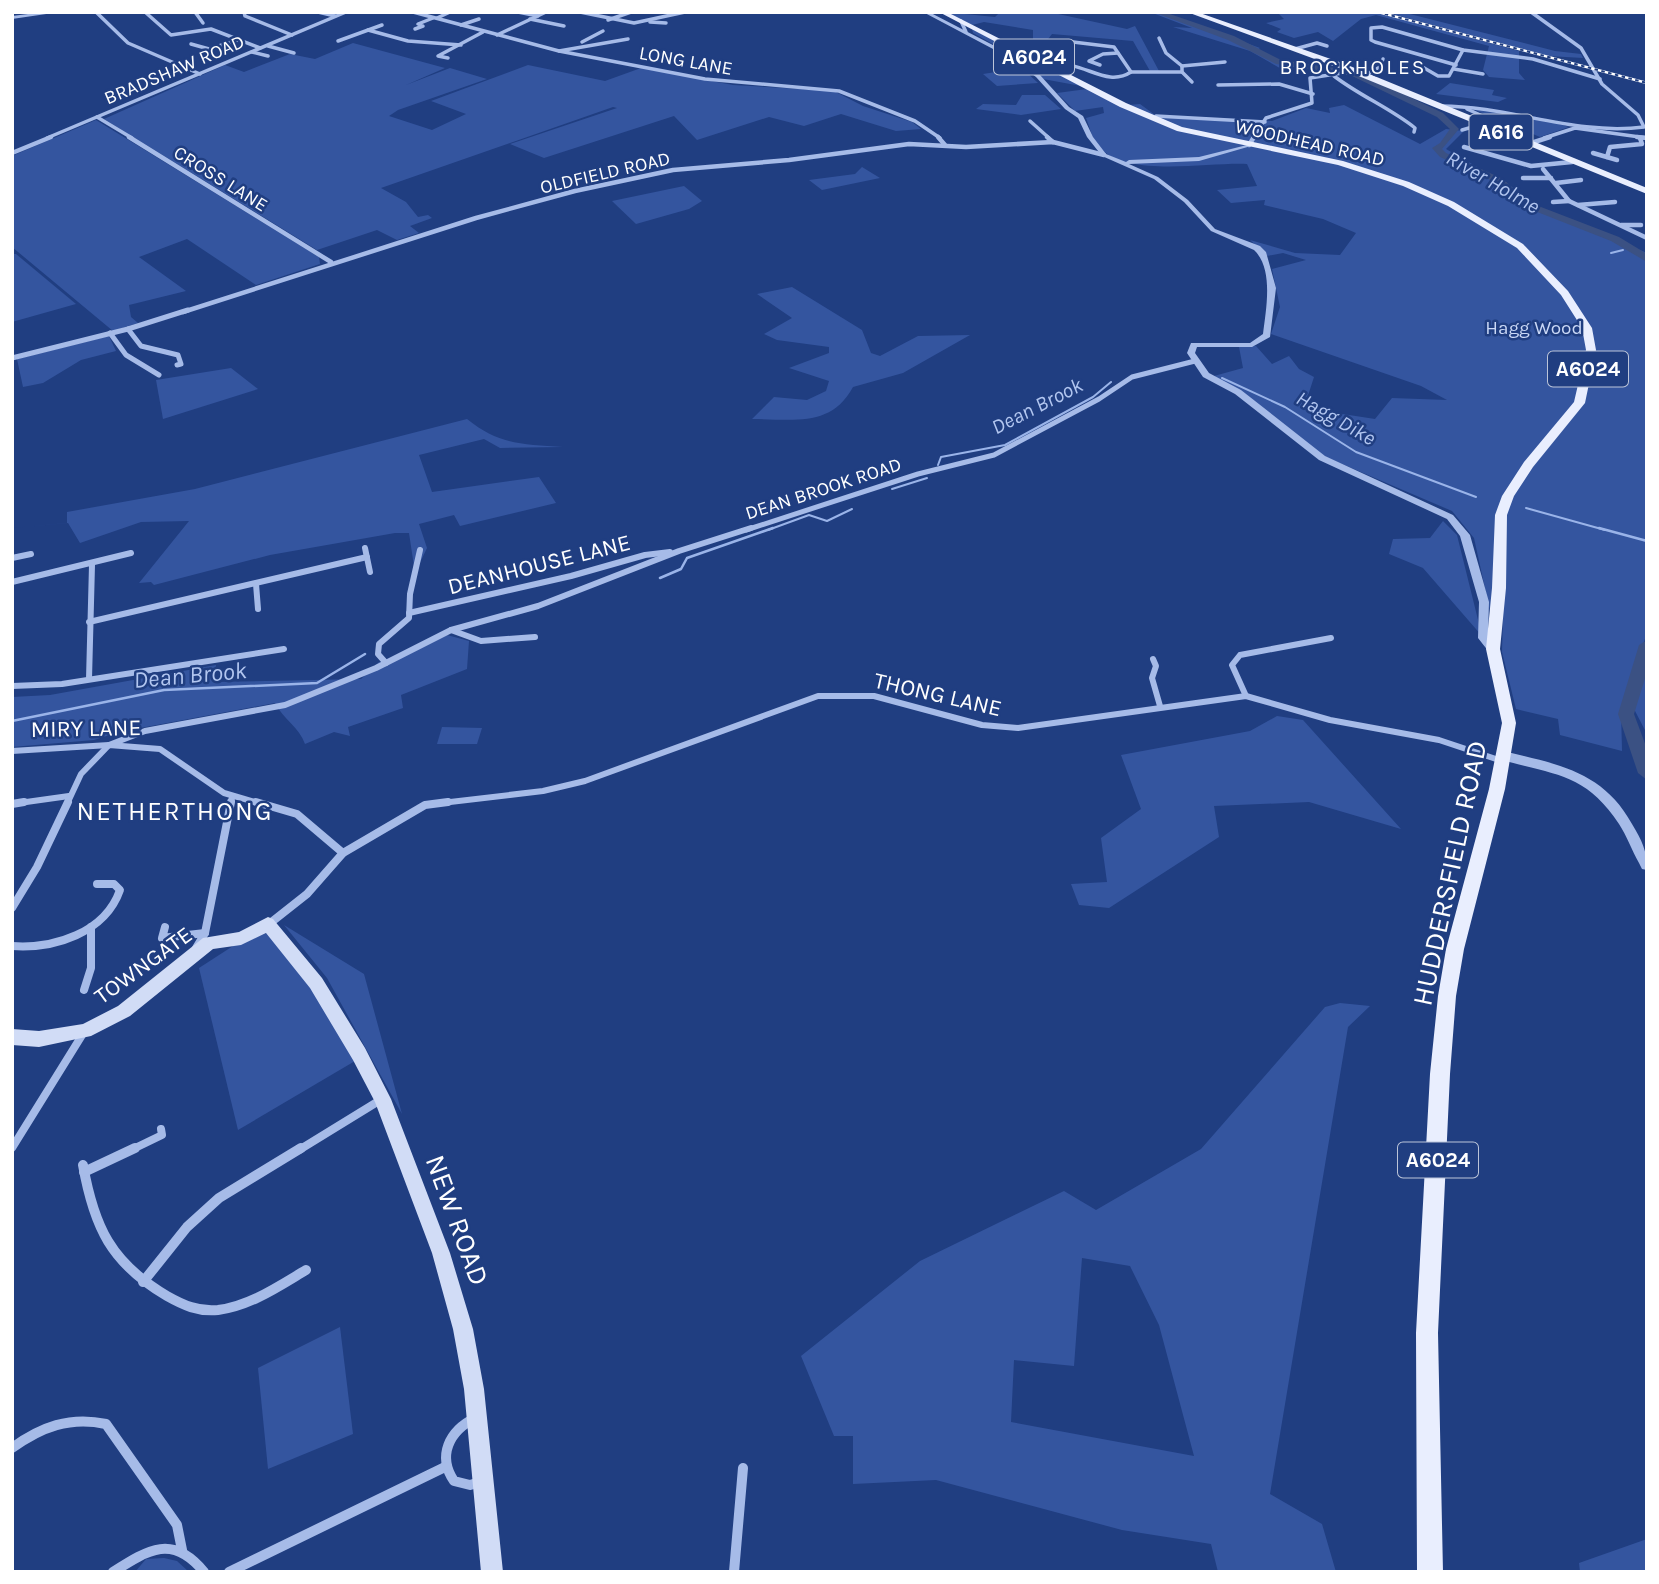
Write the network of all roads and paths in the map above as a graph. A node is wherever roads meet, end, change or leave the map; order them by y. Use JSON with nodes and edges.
{"nodes":[{"id":1,"x":58,"y":12,"type":"edge"},
{"id":2,"x":96,"y":12,"type":"edge"},
{"id":3,"x":145,"y":12,"type":"edge"},
{"id":4,"x":195,"y":12,"type":"edge"},
{"id":5,"x":244,"y":12,"type":"edge"},
{"id":6,"x":318,"y":12,"type":"edge"},
{"id":7,"x":346,"y":12,"type":"edge"},
{"id":8,"x":413,"y":12,"type":"edge"},
{"id":9,"x":450,"y":12,"type":"edge"},
{"id":10,"x":518,"y":12,"type":"edge"},
{"id":11,"x":545,"y":12,"type":"edge"},
{"id":12,"x":580,"y":12,"type":"edge"},
{"id":13,"x":631,"y":12,"type":"edge"},
{"id":14,"x":942,"y":12,"type":"edge"},
{"id":15,"x":1190,"y":12,"type":"edge"},
{"id":16,"x":1531,"y":12,"type":"edge"},
{"id":17,"x":684,"y":13,"type":"edge"},
{"id":18,"x":928,"y":13,"type":"edge"},
{"id":19,"x":336,"y":16,"type":"junction"},
{"id":20,"x":538,"y":16,"type":"junction"},
{"id":21,"x":12,"y":18,"type":"edge"},
{"id":22,"x":435,"y":18,"type":"junction"},
{"id":23,"x":479,"y":18,"type":"dead end"},
{"id":24,"x":530,"y":19,"type":"junction"},
{"id":25,"x":608,"y":20,"type":"junction"},
{"id":26,"x":961,"y":21,"type":"junction"},
{"id":27,"x":649,"y":22,"type":"junction"},
{"id":28,"x":204,"y":23,"type":"dead end"},
{"id":29,"x":382,"y":25,"type":"dead end"},
{"id":30,"x":461,"y":25,"type":"junction"},
{"id":31,"x":664,"y":25,"type":"dead end"},
{"id":32,"x":564,"y":26,"type":"dead end"},
{"id":33,"x":415,"y":29,"type":"dead end"},
{"id":34,"x":368,"y":30,"type":"junction"},
{"id":35,"x":603,"y":31,"type":"dead end"},
{"id":36,"x":484,"y":32,"type":"junction"},
{"id":37,"x":966,"y":32,"type":"junction"},
{"id":38,"x":292,"y":35,"type":"junction"},
{"id":39,"x":496,"y":35,"type":"junction"},
{"id":40,"x":395,"y":37,"type":"junction"},
{"id":41,"x":1159,"y":38,"type":"dead end"},
{"id":42,"x":386,"y":39,"type":"dead end"},
{"id":43,"x":628,"y":39,"type":"dead end"},
{"id":44,"x":239,"y":40,"type":"junction"},
{"id":45,"x":338,"y":41,"type":"dead end"},
{"id":46,"x":419,"y":42,"type":"junction"},
{"id":47,"x":1073,"y":42,"type":"dead end"},
{"id":48,"x":580,"y":43,"type":"junction"},
{"id":49,"x":191,"y":44,"type":"dead end"},
{"id":50,"x":267,"y":45,"type":"junction"},
{"id":51,"x":461,"y":45,"type":"junction"},
{"id":52,"x":1327,"y":46,"type":"dead end"},
{"id":53,"x":261,"y":48,"type":"junction"},
{"id":54,"x":410,"y":48,"type":"dead end"},
{"id":55,"x":1295,"y":49,"type":"junction"},
{"id":56,"x":1463,"y":50,"type":"junction"},
{"id":57,"x":559,"y":51,"type":"junction"},
{"id":58,"x":252,"y":52,"type":"junction"},
{"id":59,"x":295,"y":53,"type":"dead end"},
{"id":60,"x":1118,"y":53,"type":"junction"},
{"id":61,"x":268,"y":56,"type":"dead end"},
{"id":62,"x":448,"y":58,"type":"dead end"},
{"id":63,"x":1383,"y":59,"type":"dead end"},
{"id":64,"x":1225,"y":62,"type":"dead end"},
{"id":65,"x":1100,"y":65,"type":"dead end"},
{"id":66,"x":1419,"y":65,"type":"dead end"},
{"id":67,"x":1051,"y":66,"type":"junction"},
{"id":68,"x":1182,"y":66,"type":"junction"},
{"id":69,"x":1455,"y":67,"type":"junction"},
{"id":70,"x":1353,"y":71,"type":"junction"},
{"id":71,"x":1130,"y":72,"type":"junction"},
{"id":72,"x":1182,"y":72,"type":"junction"},
{"id":73,"x":200,"y":74,"type":"junction"},
{"id":74,"x":1483,"y":74,"type":"dead end"},
{"id":75,"x":1365,"y":75,"type":"junction"},
{"id":76,"x":1334,"y":76,"type":"junction"},
{"id":77,"x":1600,"y":79,"type":"junction"},
{"id":78,"x":1192,"y":82,"type":"dead end"},
{"id":79,"x":1218,"y":85,"type":"dead end"},
{"id":80,"x":1313,"y":94,"type":"junction"},
{"id":81,"x":1441,"y":106,"type":"junction"},
{"id":82,"x":1460,"y":106,"type":"junction"},
{"id":83,"x":1638,"y":115,"type":"junction"},
{"id":84,"x":1156,"y":116,"type":"dead end"},
{"id":85,"x":1647,"y":116,"type":"edge"},
{"id":86,"x":97,"y":117,"type":"junction"},
{"id":87,"x":1030,"y":121,"type":"dead end"},
{"id":88,"x":1265,"y":122,"type":"junction"},
{"id":89,"x":1498,"y":123,"type":"dead end"},
{"id":90,"x":1483,"y":124,"type":"junction"},
{"id":91,"x":1461,"y":127,"type":"dead end"},
{"id":92,"x":1581,"y":127,"type":"junction"},
{"id":93,"x":1575,"y":128,"type":"junction"},
{"id":94,"x":1416,"y":130,"type":"dead end"},
{"id":95,"x":1640,"y":138,"type":"junction"},
{"id":96,"x":1647,"y":138,"type":"edge"},
{"id":97,"x":1053,"y":142,"type":"junction"},
{"id":98,"x":1528,"y":144,"type":"junction"},
{"id":99,"x":945,"y":145,"type":"junction"},
{"id":100,"x":1249,"y":145,"type":"junction"},
{"id":101,"x":1464,"y":147,"type":"dead end"},
{"id":102,"x":12,"y":153,"type":"edge"},
{"id":103,"x":1593,"y":153,"type":"dead end"},
{"id":104,"x":1104,"y":155,"type":"junction"},
{"id":105,"x":1519,"y":157,"type":"dead end"},
{"id":106,"x":1607,"y":157,"type":"junction"},
{"id":107,"x":1617,"y":160,"type":"dead end"},
{"id":108,"x":1510,"y":161,"type":"junction"},
{"id":109,"x":1572,"y":162,"type":"junction"},
{"id":110,"x":1125,"y":163,"type":"junction"},
{"id":111,"x":1543,"y":169,"type":"junction"},
{"id":112,"x":1523,"y":178,"type":"dead end"},
{"id":113,"x":1551,"y":178,"type":"junction"},
{"id":114,"x":1581,"y":180,"type":"dead end"},
{"id":115,"x":1556,"y":183,"type":"junction"},
{"id":116,"x":1647,"y":191,"type":"edge"},
{"id":117,"x":1569,"y":201,"type":"junction"},
{"id":118,"x":1553,"y":202,"type":"dead end"},
{"id":119,"x":1615,"y":202,"type":"dead end"},
{"id":120,"x":1578,"y":205,"type":"junction"},
{"id":121,"x":1616,"y":225,"type":"junction"},
{"id":122,"x":1641,"y":225,"type":"dead end"},
{"id":123,"x":1647,"y":238,"type":"edge"},
{"id":124,"x":331,"y":262,"type":"junction"},
{"id":125,"x":128,"y":329,"type":"junction"},
{"id":126,"x":110,"y":333,"type":"junction"},
{"id":127,"x":13,"y":356,"type":"edge"},
{"id":128,"x":1195,"y":361,"type":"junction"},
{"id":129,"x":177,"y":365,"type":"dead end"},
{"id":130,"x":159,"y":375,"type":"dead end"},
{"id":131,"x":365,"y":548,"type":"dead end"},
{"id":132,"x":420,"y":550,"type":"dead end"},
{"id":133,"x":679,"y":551,"type":"junction"},
{"id":134,"x":131,"y":553,"type":"dead end"},
{"id":135,"x":31,"y":554,"type":"dead end"},
{"id":136,"x":367,"y":557,"type":"junction"},
{"id":137,"x":12,"y":558,"type":"edge"},
{"id":138,"x":92,"y":565,"type":"junction"},
{"id":139,"x":370,"y":572,"type":"dead end"},
{"id":140,"x":12,"y":582,"type":"edge"},
{"id":141,"x":256,"y":584,"type":"junction"},
{"id":142,"x":258,"y":608,"type":"dead end"},
{"id":143,"x":409,"y":613,"type":"junction"},
{"id":144,"x":89,"y":622,"type":"junction"},
{"id":145,"x":451,"y":630,"type":"junction"},
{"id":146,"x":535,"y":637,"type":"dead end"},
{"id":147,"x":1331,"y":638,"type":"dead end"},
{"id":148,"x":284,"y":649,"type":"dead end"},
{"id":149,"x":1493,"y":649,"type":"junction"},
{"id":150,"x":1153,"y":659,"type":"dead end"},
{"id":151,"x":386,"y":663,"type":"junction"},
{"id":152,"x":89,"y":679,"type":"junction"},
{"id":153,"x":12,"y":686,"type":"edge"},
{"id":154,"x":1246,"y":696,"type":"junction"},
{"id":155,"x":1160,"y":706,"type":"junction"},
{"id":156,"x":108,"y":745,"type":"junction"},
{"id":157,"x":12,"y":751,"type":"edge"},
{"id":158,"x":1503,"y":758,"type":"junction"},
{"id":159,"x":69,"y":796,"type":"junction"},
{"id":160,"x":233,"y":797,"type":"junction"},
{"id":161,"x":12,"y":804,"type":"edge"},
{"id":162,"x":343,"y":853,"type":"junction"},
{"id":163,"x":1647,"y":865,"type":"edge"},
{"id":164,"x":97,"y":884,"type":"dead end"},
{"id":165,"x":12,"y":908,"type":"edge"},
{"id":166,"x":268,"y":924,"type":"junction"},
{"id":167,"x":92,"y":927,"type":"junction"},
{"id":168,"x":165,"y":928,"type":"dead end"},
{"id":169,"x":205,"y":933,"type":"junction"},
{"id":170,"x":13,"y":948,"type":"edge"},
{"id":171,"x":188,"y":960,"type":"junction"},
{"id":172,"x":84,"y":990,"type":"dead end"},
{"id":173,"x":85,"y":1031,"type":"junction"},
{"id":174,"x":12,"y":1037,"type":"edge"},
{"id":175,"x":382,"y":1099,"type":"junction"},
{"id":176,"x":161,"y":1129,"type":"dead end"},
{"id":177,"x":12,"y":1148,"type":"edge"},
{"id":178,"x":306,"y":1270,"type":"dead end"},
{"id":179,"x":289,"y":1279,"type":"junction"},
{"id":180,"x":143,"y":1282,"type":"junction"},
{"id":181,"x":292,"y":1290,"type":"dead end"},
{"id":182,"x":478,"y":1418,"type":"junction"},
{"id":183,"x":12,"y":1448,"type":"edge"},
{"id":184,"x":446,"y":1467,"type":"junction"},
{"id":185,"x":743,"y":1468,"type":"dead end"},
{"id":186,"x":484,"y":1480,"type":"junction"},
{"id":187,"x":182,"y":1550,"type":"junction"},
{"id":188,"x":113,"y":1572,"type":"edge"},
{"id":189,"x":204,"y":1572,"type":"edge"},
{"id":190,"x":229,"y":1572,"type":"edge"},
{"id":191,"x":492,"y":1572,"type":"edge"},
{"id":192,"x":734,"y":1572,"type":"edge"},
{"id":193,"x":1430,"y":1572,"type":"edge"}],
"edges":[{"from":1,"to":21,"type":"street"},
{"from":2,"to":73,"type":"street"},
{"from":3,"to":44,"type":"street"},
{"from":4,"to":28,"type":"street"},
{"from":5,"to":38,"type":"street"},
{"from":6,"to":19,"type":"street"},
{"from":7,"to":19,"type":"street","name":"BRADSHAW ROAD"},
{"from":8,"to":22,"type":"street","name":"LONG LANE"},
{"from":9,"to":22,"type":"street"},
{"from":10,"to":20,"type":"street"},
{"from":11,"to":20,"type":"street"},
{"from":12,"to":25,"type":"street"},
{"from":13,"to":25,"type":"street"},
{"from":14,"to":26,"type":"main road","name":"WOODHEAD ROAD","number":"A6024"},
{"from":15,"to":55,"type":"main road","number":"A616"},
{"from":16,"to":77,"type":"street"},
{"from":17,"to":27,"type":"street"},
{"from":18,"to":37,"type":"street"},
{"from":19,"to":38,"type":"street","name":"BRADSHAW ROAD"},
{"from":20,"to":24,"type":"street"},
{"from":22,"to":30,"type":"street","name":"LONG LANE"},
{"from":22,"to":33,"type":"street"},
{"from":23,"to":30,"type":"street"},
{"from":24,"to":32,"type":"street"},
{"from":24,"to":39,"type":"street"},
{"from":25,"to":27,"type":"street"},
{"from":26,"to":37,"type":"street"},
{"from":26,"to":67,"type":"main road","name":"WOODHEAD ROAD","number":"A6024"},
{"from":27,"to":31,"type":"street"},
{"from":29,"to":34,"type":"street"},
{"from":30,"to":36,"type":"street","name":"LONG LANE"},
{"from":34,"to":40,"type":"street"},
{"from":34,"to":45,"type":"street"},
{"from":35,"to":48,"type":"street"},
{"from":36,"to":39,"type":"street","name":"LONG LANE"},
{"from":36,"to":51,"type":"street"},
{"from":37,"to":104,"type":"street"},
{"from":38,"to":50,"type":"street","name":"BRADSHAW ROAD"},
{"from":39,"to":57,"type":"street","name":"LONG LANE"},
{"from":40,"to":42,"type":"street"},
{"from":40,"to":46,"type":"street"},
{"from":41,"to":68,"type":"street"},
{"from":43,"to":48,"type":"street"},
{"from":44,"to":49,"type":"street"},
{"from":44,"to":53,"type":"street"},
{"from":46,"to":51,"type":"street"},
{"from":46,"to":54,"type":"street"},
{"from":47,"to":60,"type":"street"},
{"from":48,"to":57,"type":"street"},
{"from":50,"to":53,"type":"street","name":"BRADSHAW ROAD"},
{"from":50,"to":59,"type":"street"},
{"from":51,"to":62,"type":"street"},
{"from":52,"to":55,"type":"street"},
{"from":53,"to":58,"type":"street","name":"BRADSHAW ROAD"},
{"from":55,"to":70,"type":"main road","number":"A616"},
{"from":56,"to":69,"type":"street"},
{"from":56,"to":69,"type":"street"},
{"from":56,"to":77,"type":"street"},
{"from":57,"to":99,"type":"street","name":"LONG LANE"},
{"from":58,"to":61,"type":"street"},
{"from":58,"to":73,"type":"street","name":"BRADSHAW ROAD"},
{"from":60,"to":65,"type":"street"},
{"from":60,"to":71,"type":"street"},
{"from":63,"to":75,"type":"street"},
{"from":64,"to":68,"type":"street"},
{"from":66,"to":69,"type":"street"},
{"from":67,"to":71,"type":"street"},
{"from":67,"to":100,"type":"main road","name":"WOODHEAD ROAD","number":"A6024"},
{"from":68,"to":72,"type":"street"},
{"from":69,"to":74,"type":"street"},
{"from":70,"to":75,"type":"main road","number":"A616"},
{"from":70,"to":76,"type":"street"},
{"from":71,"to":72,"type":"street"},
{"from":72,"to":78,"type":"street"},
{"from":73,"to":86,"type":"street","name":"BRADSHAW ROAD"},
{"from":75,"to":81,"type":"main road","number":"A616"},
{"from":76,"to":80,"type":"street"},
{"from":76,"to":94,"type":"street"},
{"from":77,"to":83,"type":"street"},
{"from":79,"to":80,"type":"street"},
{"from":80,"to":88,"type":"street"},
{"from":81,"to":82,"type":"street"},
{"from":81,"to":90,"type":"main road","number":"A616"},
{"from":82,"to":89,"type":"street"},
{"from":82,"to":92,"type":"street"},
{"from":83,"to":85,"type":"street"},
{"from":83,"to":92,"type":"street"},
{"from":84,"to":88,"type":"street"},
{"from":86,"to":102,"type":"street","name":"BRADSHAW ROAD"},
{"from":86,"to":124,"type":"street","name":"CROSS LANE"},
{"from":87,"to":97,"type":"street"},
{"from":88,"to":100,"type":"street"},
{"from":90,"to":91,"type":"street"},
{"from":90,"to":98,"type":"main road","number":"A616"},
{"from":92,"to":93,"type":"street"},
{"from":93,"to":95,"type":"street"},
{"from":93,"to":98,"type":"street"},
{"from":95,"to":96,"type":"street"},
{"from":95,"to":106,"type":"street"},
{"from":97,"to":99,"type":"street","name":"OLDFIELD ROAD"},
{"from":97,"to":104,"type":"street","name":"OLDFIELD ROAD"},
{"from":98,"to":109,"type":"main road","number":"A616"},
{"from":99,"to":124,"type":"street","name":"OLDFIELD ROAD"},
{"from":100,"to":110,"type":"street"},
{"from":100,"to":149,"type":"main road","name":"WOODHEAD ROAD","number":"A6024"},
{"from":101,"to":108,"type":"street"},
{"from":103,"to":106,"type":"street"},
{"from":104,"to":110,"type":"street"},
{"from":105,"to":108,"type":"street"},
{"from":106,"to":107,"type":"street"},
{"from":108,"to":111,"type":"street"},
{"from":109,"to":111,"type":"street"},
{"from":109,"to":116,"type":"main road","number":"A616"},
{"from":110,"to":128,"type":"street"},
{"from":111,"to":113,"type":"street"},
{"from":112,"to":113,"type":"street"},
{"from":113,"to":115,"type":"street"},
{"from":114,"to":115,"type":"street"},
{"from":115,"to":117,"type":"street"},
{"from":117,"to":118,"type":"street"},
{"from":117,"to":120,"type":"street"},
{"from":119,"to":120,"type":"street"},
{"from":120,"to":121,"type":"street"},
{"from":121,"to":122,"type":"street"},
{"from":121,"to":123,"type":"street"},
{"from":124,"to":125,"type":"street","name":"OLDFIELD ROAD"},
{"from":125,"to":126,"type":"street","name":"OLDFIELD ROAD"},
{"from":125,"to":129,"type":"street"},
{"from":126,"to":127,"type":"street","name":"OLDFIELD ROAD"},
{"from":126,"to":130,"type":"street"},
{"from":128,"to":133,"type":"street","name":"DEAN BROOK ROAD"},
{"from":128,"to":149,"type":"street"},
{"from":131,"to":136,"type":"street"},
{"from":132,"to":143,"type":"street","name":"DEANHOUSE LANE"},
{"from":133,"to":143,"type":"street","name":"DEANHOUSE LANE"},
{"from":133,"to":145,"type":"street","name":"DEAN BROOK ROAD"},
{"from":134,"to":138,"type":"street"},
{"from":135,"to":137,"type":"street"},
{"from":136,"to":139,"type":"street"},
{"from":136,"to":141,"type":"street"},
{"from":138,"to":140,"type":"street"},
{"from":138,"to":144,"type":"street"},
{"from":141,"to":142,"type":"street"},
{"from":141,"to":144,"type":"street"},
{"from":143,"to":151,"type":"street"},
{"from":144,"to":152,"type":"street"},
{"from":145,"to":146,"type":"street"},
{"from":145,"to":151,"type":"street","name":"DEAN BROOK ROAD"},
{"from":147,"to":154,"type":"street"},
{"from":148,"to":152,"type":"street"},
{"from":149,"to":158,"type":"main road","name":"HUDDERSFIELD ROAD","number":"A6024"},
{"from":150,"to":155,"type":"street"},
{"from":151,"to":156,"type":"street","name":"DEAN BROOK ROAD"},
{"from":152,"to":153,"type":"street"},
{"from":154,"to":155,"type":"street","name":"THONG LANE"},
{"from":154,"to":158,"type":"street","name":"THONG LANE"},
{"from":155,"to":162,"type":"street","name":"THONG LANE"},
{"from":156,"to":157,"type":"street","name":"MIRY LANE"},
{"from":156,"to":159,"type":"street"},
{"from":156,"to":160,"type":"street","name":"MIRY LANE"},
{"from":158,"to":163,"type":"street"},
{"from":158,"to":193,"type":"main road","name":"HUDDERSFIELD ROAD","number":"A6024"},
{"from":159,"to":161,"type":"street"},
{"from":159,"to":165,"type":"street"},
{"from":160,"to":162,"type":"street"},
{"from":160,"to":169,"type":"street"},
{"from":162,"to":166,"type":"street","name":"THONG LANE"},
{"from":164,"to":167,"type":"street"},
{"from":166,"to":171,"type":"main road","name":"TOWNGATE"},
{"from":166,"to":175,"type":"main road","name":"NEW ROAD"},
{"from":167,"to":170,"type":"street"},
{"from":167,"to":172,"type":"street"},
{"from":168,"to":169,"type":"street"},
{"from":169,"to":171,"type":"street"},
{"from":171,"to":173,"type":"main road","name":"TOWNGATE"},
{"from":173,"to":174,"type":"main road","name":"TOWNGATE"},
{"from":173,"to":177,"type":"street"},
{"from":175,"to":180,"type":"street"},
{"from":175,"to":182,"type":"main road","name":"NEW ROAD"},
{"from":176,"to":180,"type":"street"},
{"from":178,"to":179,"type":"street"},
{"from":179,"to":180,"type":"street"},
{"from":179,"to":181,"type":"street"},
{"from":182,"to":184,"type":"street"},
{"from":182,"to":186,"type":"main road","name":"NEW ROAD"},
{"from":183,"to":187,"type":"street"},
{"from":184,"to":186,"type":"street"},
{"from":184,"to":190,"type":"street"},
{"from":185,"to":192,"type":"street"},
{"from":186,"to":191,"type":"main road","name":"NEW ROAD"},
{"from":187,"to":188,"type":"street"},
{"from":187,"to":189,"type":"street"}]}
